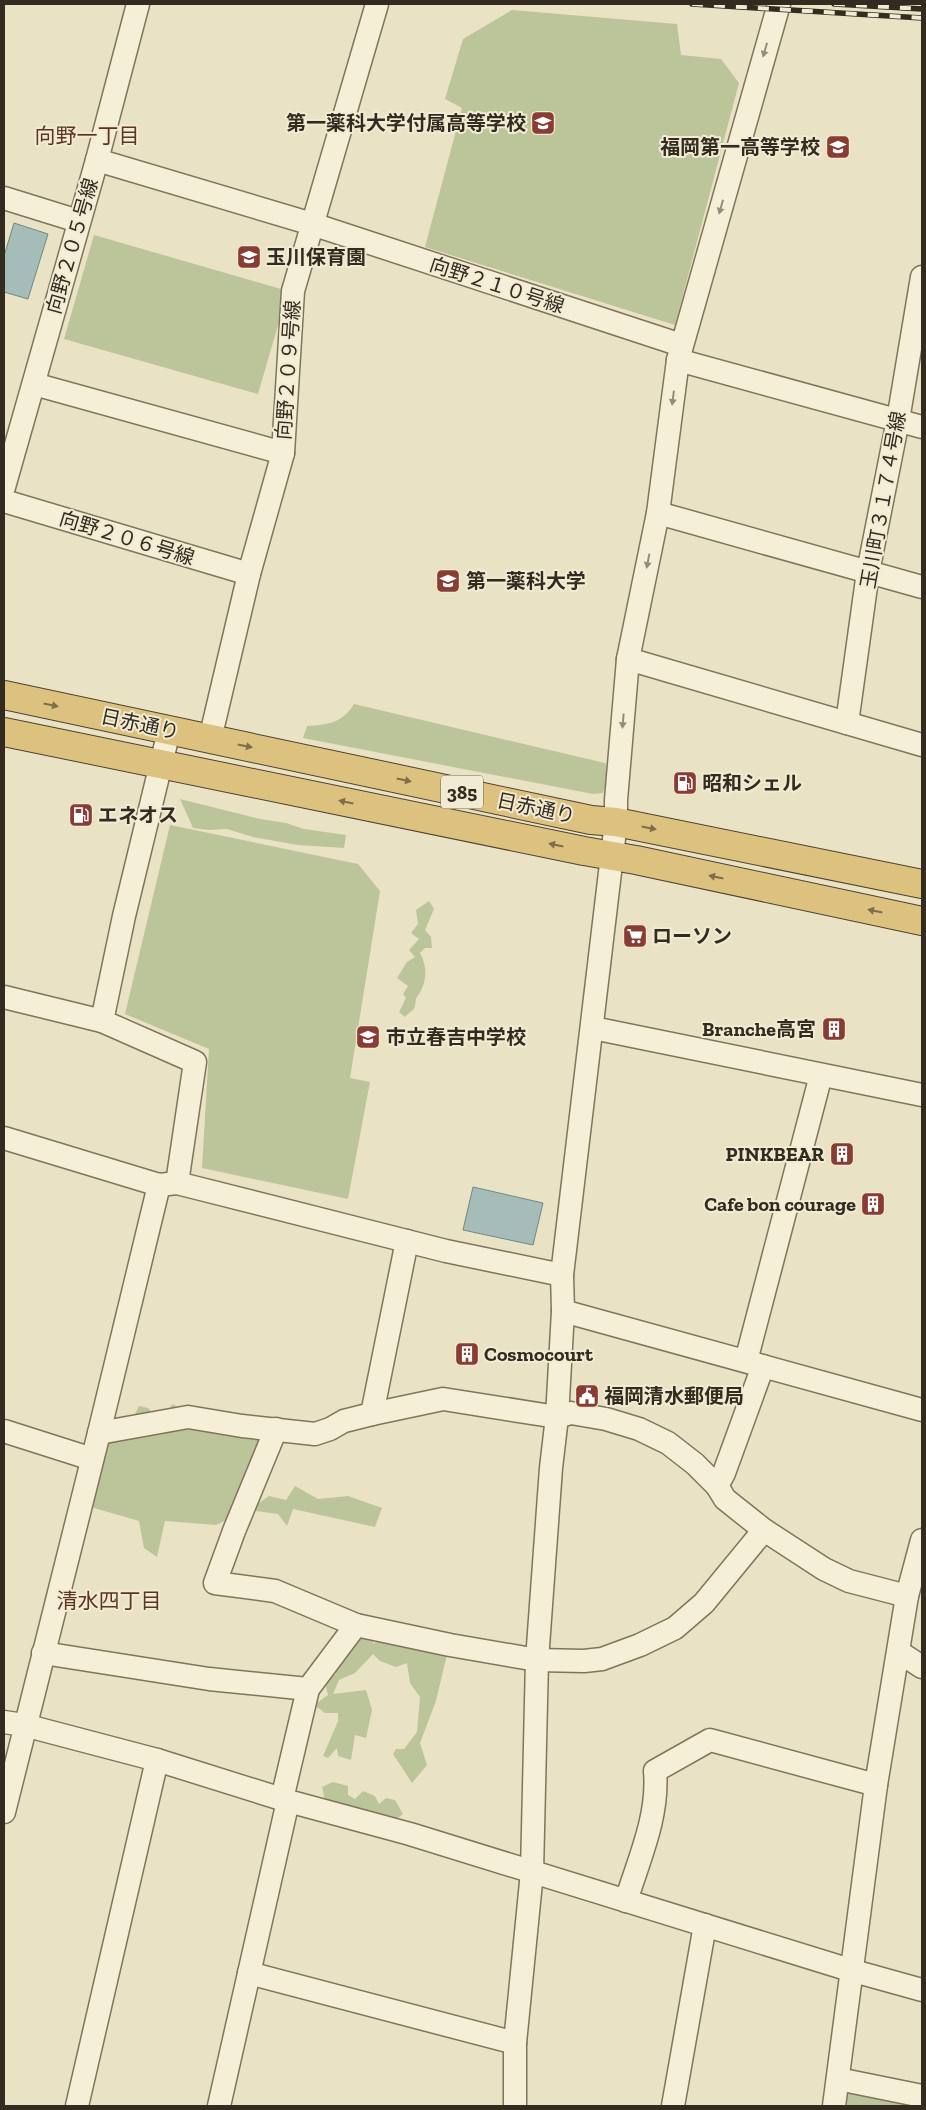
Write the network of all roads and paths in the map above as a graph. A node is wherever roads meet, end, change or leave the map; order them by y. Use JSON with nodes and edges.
{"nodes":[{"id":1,"x":138,"y":4,"type":"edge"},
{"id":2,"x":377,"y":4,"type":"edge"},
{"id":3,"x":779,"y":4,"type":"edge"},
{"id":4,"x":97,"y":160,"type":"junction"},
{"id":5,"x":4,"y":198,"type":"edge"},
{"id":6,"x":78,"y":221,"type":"junction"},
{"id":7,"x":312,"y":224,"type":"junction"},
{"id":8,"x":922,"y":277,"type":"edge"},
{"id":9,"x":680,"y":353,"type":"junction"},
{"id":10,"x":34,"y":384,"type":"junction"},
{"id":11,"x":898,"y":420,"type":"junction"},
{"id":12,"x":922,"y":427,"type":"edge"},
{"id":13,"x":283,"y":452,"type":"junction"},
{"id":14,"x":4,"y":487,"type":"edge"},
{"id":15,"x":4,"y":501,"type":"edge"},
{"id":16,"x":658,"y":513,"type":"junction"},
{"id":17,"x":868,"y":572,"type":"junction"},
{"id":18,"x":250,"y":574,"type":"junction"},
{"id":19,"x":922,"y":587,"type":"edge"},
{"id":20,"x":628,"y":659,"type":"junction"},
{"id":21,"x":4,"y":695,"type":"edge"},
{"id":22,"x":847,"y":723,"type":"junction"},
{"id":23,"x":169,"y":731,"type":"junction"},
{"id":24,"x":4,"y":732,"type":"edge"},
{"id":25,"x":210,"y":739,"type":"junction"},
{"id":26,"x":922,"y":745,"type":"edge"},
{"id":27,"x":162,"y":765,"type":"junction"},
{"id":28,"x":616,"y":822,"type":"junction"},
{"id":29,"x":611,"y":856,"type":"junction"},
{"id":30,"x":922,"y":884,"type":"edge"},
{"id":31,"x":922,"y":921,"type":"edge"},
{"id":32,"x":4,"y":996,"type":"edge"},
{"id":33,"x":102,"y":1021,"type":"junction"},
{"id":34,"x":593,"y":1028,"type":"junction"},
{"id":35,"x":821,"y":1075,"type":"junction"},
{"id":36,"x":922,"y":1095,"type":"edge"},
{"id":37,"x":4,"y":1138,"type":"edge"},
{"id":38,"x":168,"y":1184,"type":"junction"},
{"id":39,"x":407,"y":1241,"type":"junction"},
{"id":40,"x":562,"y":1275,"type":"junction"},
{"id":41,"x":564,"y":1311,"type":"junction"},
{"id":42,"x":754,"y":1363,"type":"junction"},
{"id":43,"x":922,"y":1410,"type":"edge"},
{"id":44,"x":372,"y":1414,"type":"junction"},
{"id":45,"x":557,"y":1417,"type":"junction"},
{"id":46,"x":276,"y":1429,"type":"junction"},
{"id":47,"x":4,"y":1430,"type":"edge"},
{"id":48,"x":99,"y":1433,"type":"junction"},
{"id":49,"x":92,"y":1459,"type":"junction"},
{"id":50,"x":717,"y":1486,"type":"junction"},
{"id":51,"x":764,"y":1530,"type":"junction"},
{"id":52,"x":922,"y":1540,"type":"edge"},
{"id":53,"x":908,"y":1596,"type":"junction"},
{"id":54,"x":356,"y":1625,"type":"junction"},
{"id":55,"x":899,"y":1652,"type":"junction"},
{"id":56,"x":42,"y":1653,"type":"junction"},
{"id":57,"x":537,"y":1660,"type":"junction"},
{"id":58,"x":922,"y":1667,"type":"edge"},
{"id":59,"x":308,"y":1689,"type":"junction"},
{"id":60,"x":14,"y":1724,"type":"edge"},
{"id":61,"x":157,"y":1760,"type":"junction"},
{"id":62,"x":876,"y":1785,"type":"junction"},
{"id":63,"x":285,"y":1800,"type":"junction"},
{"id":64,"x":4,"y":1812,"type":"edge"},
{"id":65,"x":532,"y":1872,"type":"junction"},
{"id":66,"x":626,"y":1901,"type":"junction"},
{"id":67,"x":705,"y":1925,"type":"junction"},
{"id":68,"x":850,"y":1970,"type":"junction"},
{"id":69,"x":249,"y":1973,"type":"junction"},
{"id":70,"x":922,"y":1990,"type":"edge"},
{"id":71,"x":515,"y":2043,"type":"junction"},
{"id":72,"x":838,"y":2079,"type":"junction"},
{"id":73,"x":922,"y":2096,"type":"edge"},
{"id":74,"x":78,"y":2106,"type":"edge"},
{"id":75,"x":219,"y":2106,"type":"edge"},
{"id":76,"x":514,"y":2106,"type":"edge"},
{"id":77,"x":673,"y":2106,"type":"edge"},
{"id":78,"x":834,"y":2106,"type":"edge"}],
"edges":[{"from":1,"to":4,"type":"street","name":"向野２０５号線"},
{"from":2,"to":7,"type":"street","name":"向野２０９号線"},
{"from":3,"to":9,"type":"street","one_way":true},
{"from":4,"to":6,"type":"street","name":"向野２０５号線"},
{"from":4,"to":7,"type":"street","name":"向野２１０号線"},
{"from":5,"to":6,"type":"street"},
{"from":6,"to":10,"type":"street","name":"向野２０５号線"},
{"from":7,"to":9,"type":"street","name":"向野２１０号線"},
{"from":7,"to":13,"type":"street","name":"向野２０９号線"},
{"from":8,"to":11,"type":"street","name":"玉川町３１７４号線"},
{"from":9,"to":11,"type":"street","name":"向野２１０号線"},
{"from":9,"to":16,"type":"street","one_way":true},
{"from":10,"to":13,"type":"street"},
{"from":10,"to":14,"type":"street","name":"向野２０５号線"},
{"from":11,"to":12,"type":"street","name":"向野２１０号線"},
{"from":11,"to":17,"type":"street","name":"玉川町３１７４号線"},
{"from":13,"to":18,"type":"street","name":"向野２０９号線"},
{"from":15,"to":18,"type":"street","name":"向野２０６号線"},
{"from":16,"to":17,"type":"street"},
{"from":16,"to":20,"type":"street","one_way":true},
{"from":17,"to":19,"type":"street"},
{"from":17,"to":22,"type":"street","name":"玉川町３１７４号線"},
{"from":18,"to":25,"type":"street","name":"向野２０９号線"},
{"from":20,"to":22,"type":"street"},
{"from":20,"to":28,"type":"street","one_way":true},
{"from":21,"to":23,"type":"highway","name":"日赤通り","number":"385","one_way":true},
{"from":22,"to":26,"type":"street"},
{"from":23,"to":25,"type":"highway","name":"日赤通り","number":"385"},
{"from":23,"to":27,"type":"street"},
{"from":24,"to":27,"type":"highway","name":"日赤通り","number":"385"},
{"from":25,"to":28,"type":"highway","name":"日赤通り","number":"385","one_way":true},
{"from":29,"to":27,"type":"highway","name":"日赤通り","number":"385","one_way":true},
{"from":27,"to":33,"type":"street"},
{"from":28,"to":29,"type":"street"},
{"from":28,"to":30,"type":"highway","name":"日赤通り","number":"385","one_way":true},
{"from":31,"to":29,"type":"highway","name":"日赤通り","number":"385","one_way":true},
{"from":29,"to":34,"type":"street"},
{"from":32,"to":33,"type":"street"},
{"from":33,"to":38,"type":"street"},
{"from":34,"to":35,"type":"street"},
{"from":34,"to":40,"type":"street"},
{"from":35,"to":36,"type":"street"},
{"from":35,"to":42,"type":"street"},
{"from":37,"to":38,"type":"street"},
{"from":38,"to":39,"type":"street"},
{"from":38,"to":48,"type":"street"},
{"from":39,"to":40,"type":"street"},
{"from":39,"to":44,"type":"street"},
{"from":40,"to":41,"type":"street"},
{"from":41,"to":42,"type":"street"},
{"from":41,"to":45,"type":"street"},
{"from":42,"to":43,"type":"street"},
{"from":42,"to":50,"type":"street"},
{"from":44,"to":45,"type":"street"},
{"from":44,"to":46,"type":"street"},
{"from":45,"to":50,"type":"street"},
{"from":45,"to":57,"type":"street"},
{"from":46,"to":48,"type":"street"},
{"from":46,"to":54,"type":"street"},
{"from":47,"to":49,"type":"street"},
{"from":48,"to":49,"type":"street"},
{"from":49,"to":56,"type":"street"},
{"from":50,"to":51,"type":"street"},
{"from":51,"to":53,"type":"street"},
{"from":51,"to":57,"type":"street"},
{"from":52,"to":53,"type":"street"},
{"from":53,"to":55,"type":"street"},
{"from":54,"to":57,"type":"street"},
{"from":54,"to":59,"type":"street"},
{"from":55,"to":58,"type":"street"},
{"from":55,"to":62,"type":"street"},
{"from":56,"to":59,"type":"street"},
{"from":56,"to":60,"type":"street"},
{"from":57,"to":65,"type":"street"},
{"from":59,"to":63,"type":"street"},
{"from":60,"to":61,"type":"street"},
{"from":60,"to":64,"type":"street"},
{"from":61,"to":63,"type":"street"},
{"from":61,"to":74,"type":"street"},
{"from":62,"to":66,"type":"street"},
{"from":62,"to":68,"type":"street"},
{"from":63,"to":65,"type":"street"},
{"from":63,"to":69,"type":"street"},
{"from":65,"to":66,"type":"street"},
{"from":65,"to":71,"type":"street"},
{"from":66,"to":67,"type":"street"},
{"from":67,"to":68,"type":"street"},
{"from":67,"to":77,"type":"street"},
{"from":68,"to":70,"type":"street"},
{"from":68,"to":72,"type":"street"},
{"from":69,"to":71,"type":"street"},
{"from":69,"to":75,"type":"street"},
{"from":71,"to":76,"type":"street"},
{"from":72,"to":73,"type":"street"},
{"from":72,"to":78,"type":"street"}]}
